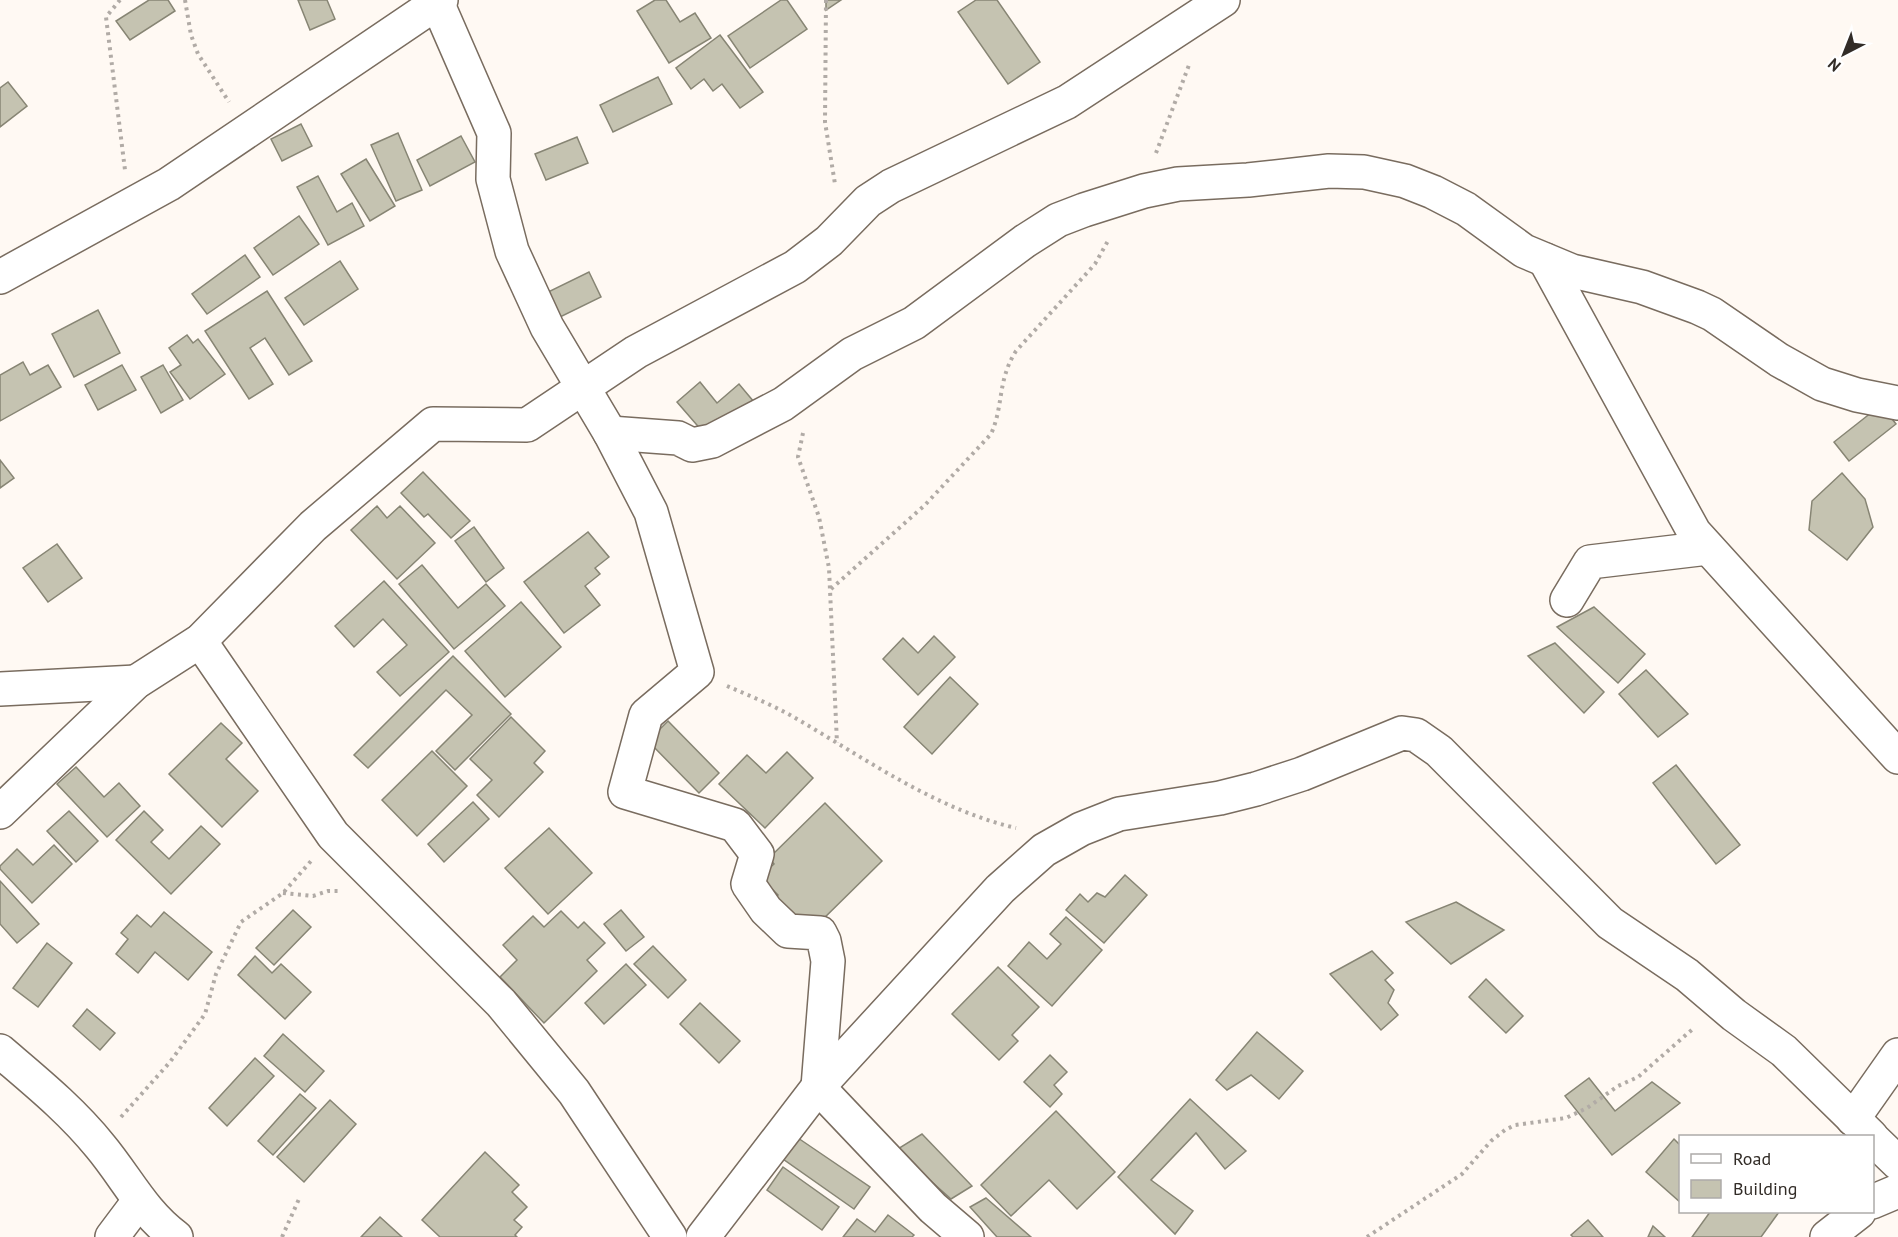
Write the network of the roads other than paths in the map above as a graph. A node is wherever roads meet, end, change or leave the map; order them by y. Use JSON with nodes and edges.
{"nodes":[{"id":1,"x":1223,"y":0,"type":"edge"},
{"id":2,"x":438,"y":1,"type":"edge"},
{"id":3,"x":1545,"y":260,"type":"junction"},
{"id":4,"x":0,"y":277,"type":"edge"},
{"id":5,"x":584,"y":386,"type":"junction"},
{"id":6,"x":1898,"y":403,"type":"edge"},
{"id":7,"x":610,"y":433,"type":"junction"},
{"id":8,"x":1708,"y":548,"type":"junction"},
{"id":9,"x":1567,"y":600,"type":"dead end"},
{"id":10,"x":200,"y":641,"type":"junction"},
{"id":11,"x":135,"y":682,"type":"junction"},
{"id":12,"x":0,"y":689,"type":"edge"},
{"id":13,"x":1898,"y":757,"type":"edge"},
{"id":14,"x":0,"y":812,"type":"edge"},
{"id":15,"x":0,"y":1051,"type":"edge"},
{"id":16,"x":1898,"y":1054,"type":"edge"},
{"id":17,"x":818,"y":1087,"type":"junction"},
{"id":18,"x":1865,"y":1131,"type":"edge"},
{"id":19,"x":1874,"y":1140,"type":"edge"},
{"id":20,"x":1898,"y":1164,"type":"edge"},
{"id":21,"x":1898,"y":1191,"type":"edge"},
{"id":22,"x":139,"y":1201,"type":"junction"},
{"id":23,"x":1874,"y":1201,"type":"edge"},
{"id":24,"x":1858,"y":1213,"type":"edge"},
{"id":25,"x":112,"y":1237,"type":"edge"},
{"id":26,"x":176,"y":1237,"type":"edge"},
{"id":27,"x":670,"y":1237,"type":"edge"},
{"id":28,"x":703,"y":1237,"type":"edge"},
{"id":29,"x":967,"y":1237,"type":"edge"},
{"id":30,"x":1827,"y":1237,"type":"edge"}],
"edges":[{"from":1,"to":5,"type":"street"},
{"from":2,"to":4,"type":"street"},
{"from":2,"to":5,"type":"street"},
{"from":3,"to":6,"type":"street"},
{"from":3,"to":7,"type":"street"},
{"from":3,"to":8,"type":"street"},
{"from":5,"to":7,"type":"street"},
{"from":5,"to":10,"type":"street"},
{"from":7,"to":17,"type":"street"},
{"from":8,"to":9,"type":"street"},
{"from":8,"to":13,"type":"street"},
{"from":10,"to":11,"type":"street"},
{"from":10,"to":27,"type":"street"},
{"from":11,"to":12,"type":"street"},
{"from":11,"to":14,"type":"street"},
{"from":15,"to":22,"type":"street"},
{"from":16,"to":18,"type":"street"},
{"from":17,"to":18,"type":"street"},
{"from":17,"to":28,"type":"street"},
{"from":17,"to":29,"type":"street"},
{"from":19,"to":20,"type":"street"},
{"from":21,"to":23,"type":"street"},
{"from":22,"to":25,"type":"street"},
{"from":22,"to":26,"type":"street"},
{"from":24,"to":30,"type":"street"}]}
